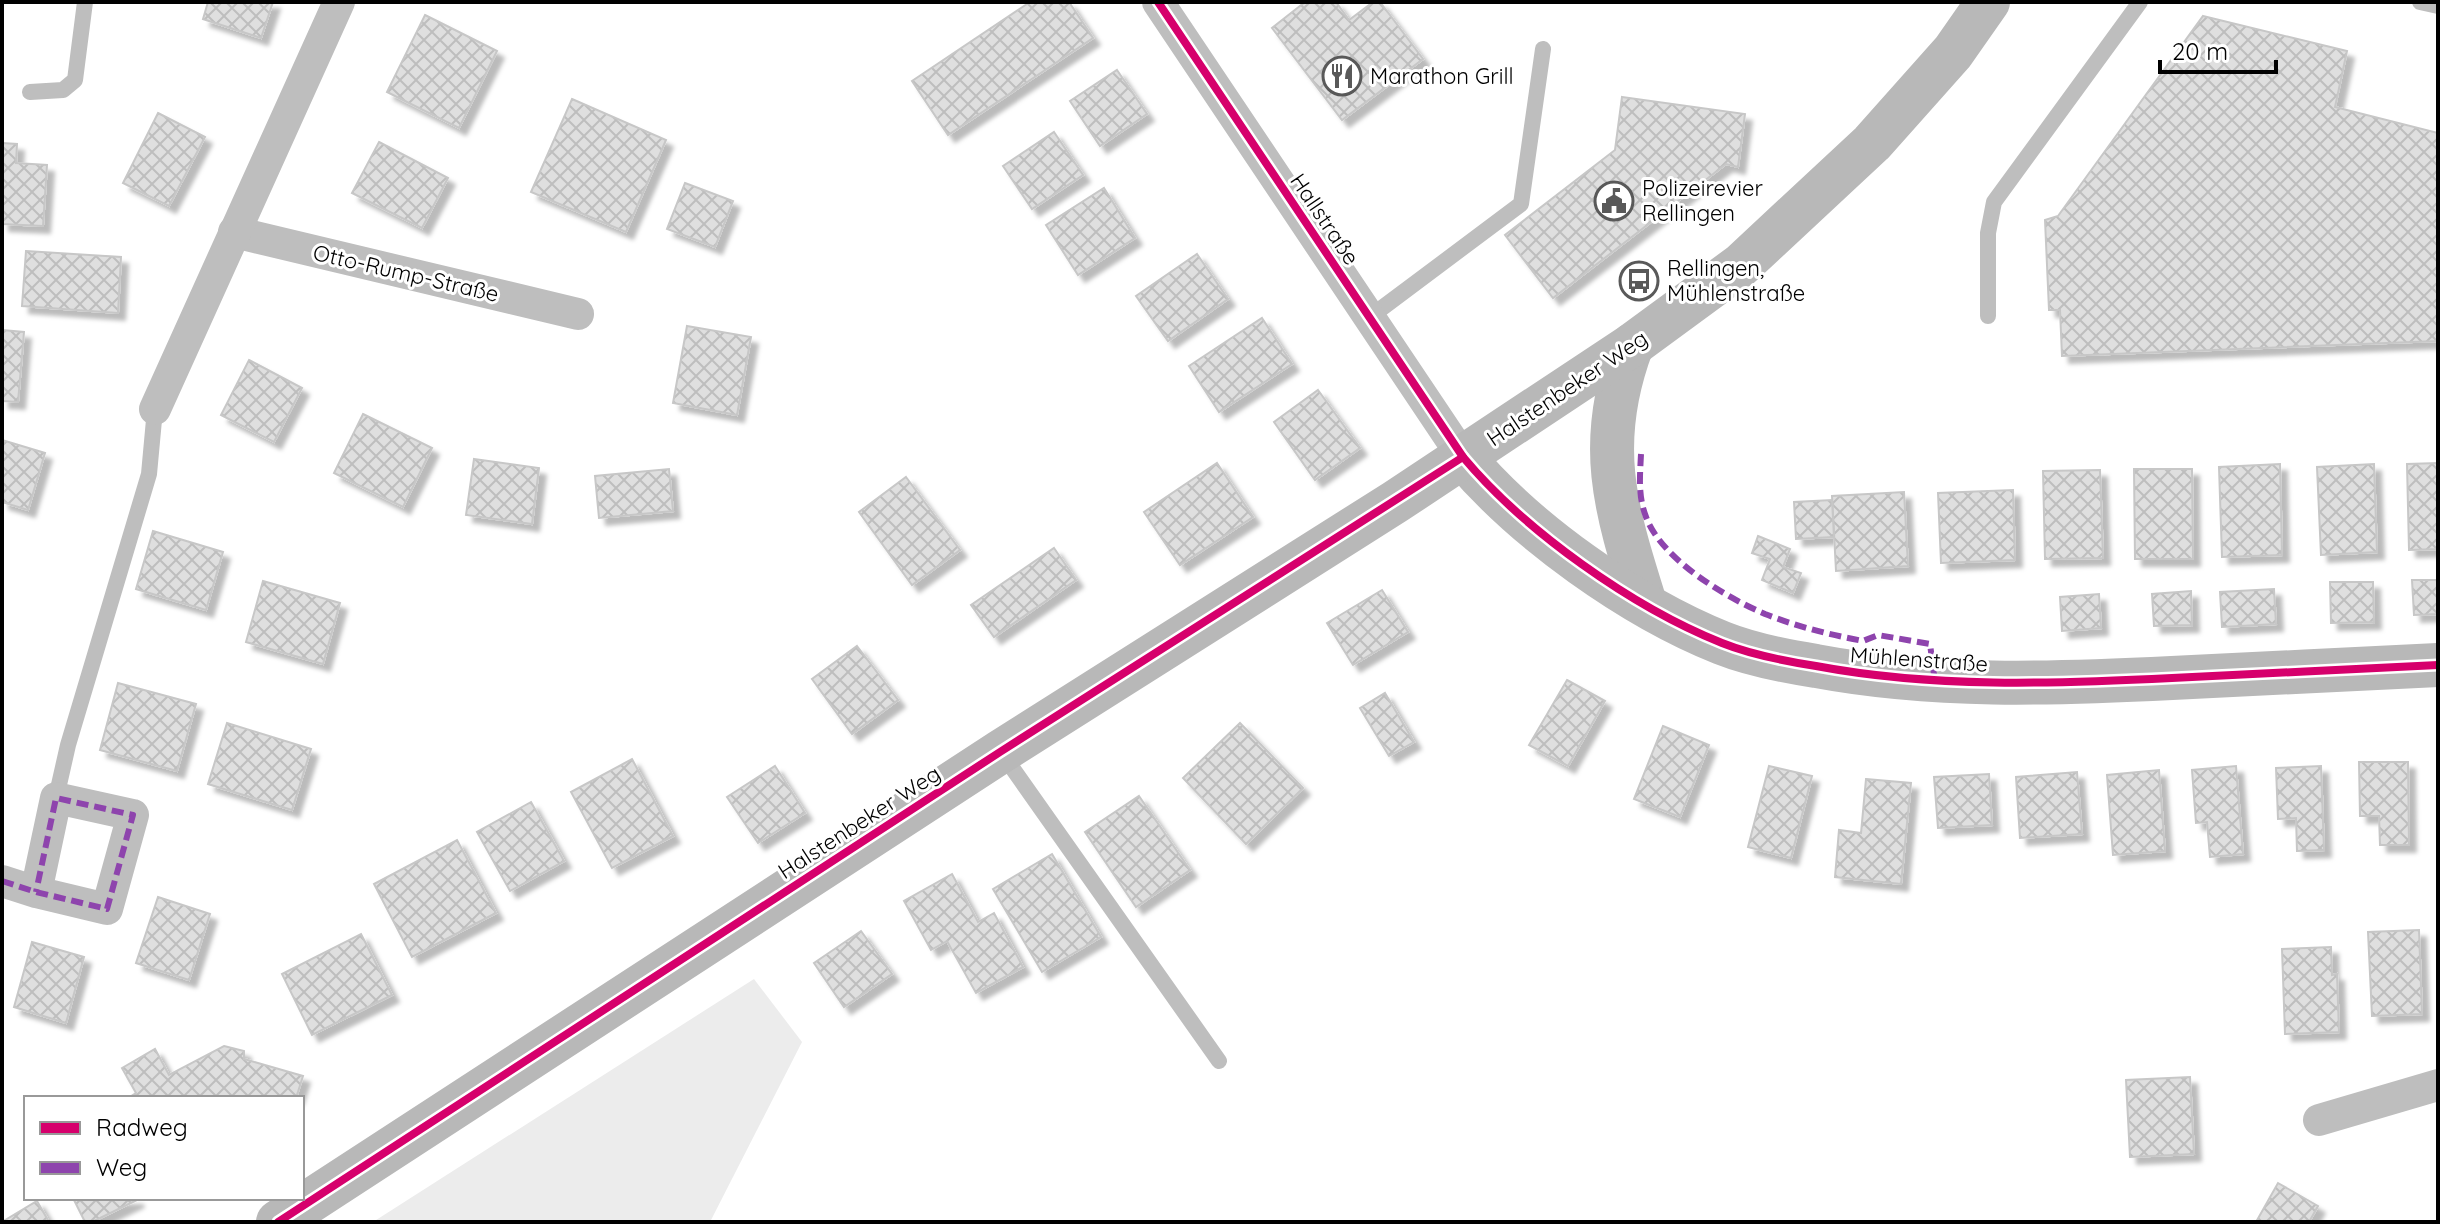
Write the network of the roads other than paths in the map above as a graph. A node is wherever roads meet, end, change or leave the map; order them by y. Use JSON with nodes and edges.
{"nodes":[{"id":1,"x":85,"y":2,"type":"edge"},
{"id":2,"x":339,"y":2,"type":"edge"},
{"id":3,"x":1158,"y":2,"type":"edge"},
{"id":4,"x":1988,"y":2,"type":"edge"},
{"id":5,"x":2140,"y":2,"type":"edge"},
{"id":6,"x":2420,"y":2,"type":"edge"},
{"id":7,"x":2438,"y":6,"type":"edge"},
{"id":8,"x":1543,"y":49,"type":"dead end"},
{"id":9,"x":30,"y":92,"type":"dead end"},
{"id":10,"x":234,"y":232,"type":"junction"},
{"id":11,"x":578,"y":314,"type":"dead end"},
{"id":12,"x":1988,"y":316,"type":"dead end"},
{"id":13,"x":1370,"y":317,"type":"junction"},
{"id":14,"x":1632,"y":345,"type":"junction"},
{"id":15,"x":155,"y":409,"type":"joint"},
{"id":16,"x":1463,"y":457,"type":"junction"},
{"id":17,"x":1645,"y":603,"type":"junction"},
{"id":18,"x":2438,"y":665,"type":"edge"},
{"id":19,"x":1000,"y":752,"type":"junction"},
{"id":20,"x":56,"y":798,"type":"junction"},
{"id":21,"x":2,"y":881,"type":"edge"},
{"id":22,"x":36,"y":892,"type":"junction"},
{"id":23,"x":1219,"y":1061,"type":"dead end"},
{"id":24,"x":2438,"y":1085,"type":"edge"},
{"id":25,"x":2319,"y":1120,"type":"dead end"},
{"id":26,"x":278,"y":1222,"type":"edge"}],
"edges":[{"from":1,"to":9,"type":"lane"},
{"from":2,"to":10,"type":"street"},
{"from":3,"to":13,"type":"street","name":"Hallstraße"},
{"from":4,"to":14,"type":"main road","name":"Halstenbeker Weg"},
{"from":5,"to":12,"type":"lane"},
{"from":6,"to":7,"type":"lane"},
{"from":8,"to":13,"type":"lane"},
{"from":10,"to":11,"type":"street","name":"Otto-Rump-Straße"},
{"from":10,"to":15,"type":"street"},
{"from":13,"to":16,"type":"street","name":"Hallstraße"},
{"from":14,"to":16,"type":"main road","name":"Halstenbeker Weg"},
{"from":14,"to":17,"type":"main road"},
{"from":15,"to":20,"type":"lane"},
{"from":16,"to":17,"type":"main road","name":"Mühlenstraße"},
{"from":16,"to":19,"type":"main road","name":"Halstenbeker Weg"},
{"from":17,"to":18,"type":"main road","name":"Mühlenstraße"},
{"from":19,"to":23,"type":"lane"},
{"from":19,"to":26,"type":"main road","name":"Halstenbeker Weg"},
{"from":20,"to":22,"type":"street"},
{"from":20,"to":22,"type":"street"},
{"from":21,"to":22,"type":"street"},
{"from":24,"to":25,"type":"street"}]}
